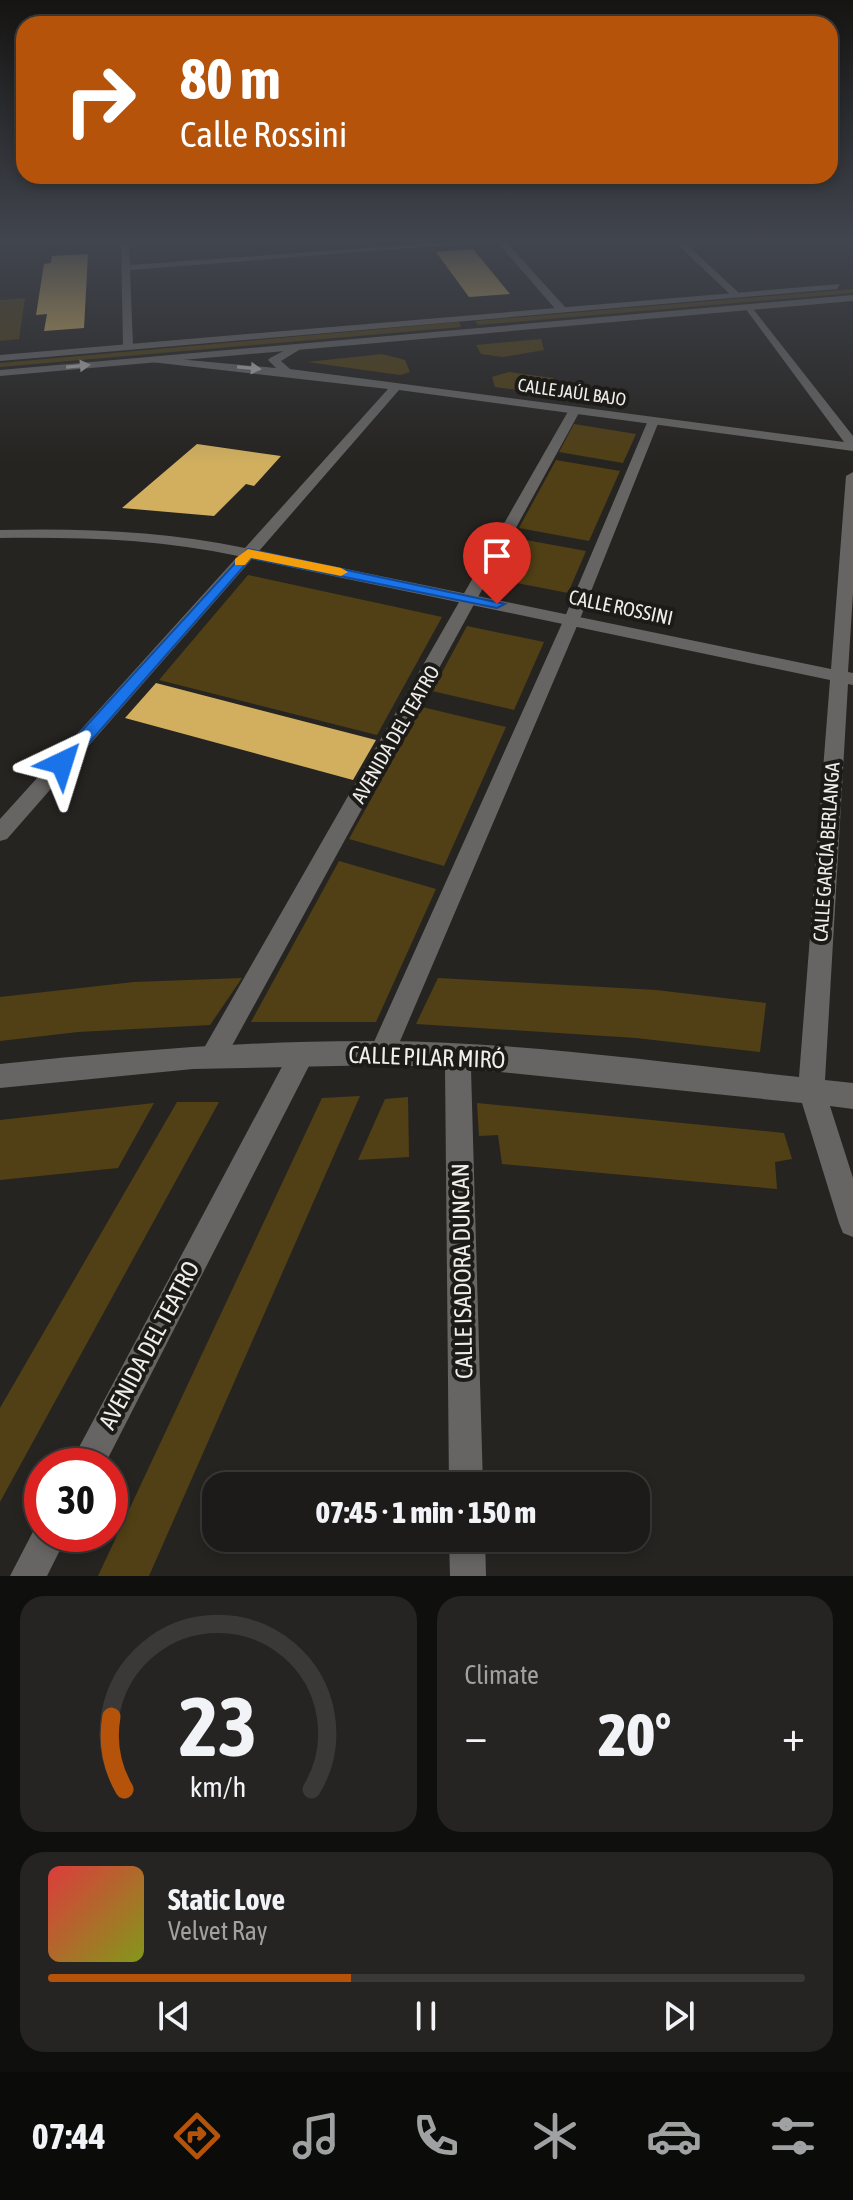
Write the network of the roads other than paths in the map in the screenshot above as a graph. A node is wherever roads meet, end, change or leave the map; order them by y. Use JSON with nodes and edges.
{"nodes":[{"id":1,"x":127,"y":317,"type":"edge"},
{"id":2,"x":473,"y":317,"type":"edge"},
{"id":3,"x":653,"y":317,"type":"edge"},
{"id":4,"x":756,"y":317,"type":"edge"},
{"id":5,"x":128,"y":346,"type":"junction"},
{"id":6,"x":295,"y":348,"type":"junction"},
{"id":7,"x":0,"y":358,"type":"edge"},
{"id":8,"x":155,"y":360,"type":"junction"},
{"id":9,"x":287,"y":372,"type":"junction"},
{"id":10,"x":0,"y":373,"type":"edge"},
{"id":11,"x":396,"y":387,"type":"junction"},
{"id":12,"x":574,"y":411,"type":"junction"},
{"id":13,"x":653,"y":421,"type":"junction"},
{"id":14,"x":853,"y":446,"type":"edge"},
{"id":15,"x":853,"y":476,"type":"edge"},
{"id":16,"x":0,"y":534,"type":"edge"},
{"id":17,"x":248,"y":553,"type":"junction"},
{"id":18,"x":472,"y":598,"type":"junction"},
{"id":19,"x":572,"y":619,"type":"junction"},
{"id":20,"x":845,"y":677,"type":"edge"},
{"id":21,"x":0,"y":833,"type":"edge"},
{"id":22,"x":382,"y":1053,"type":"junction"},
{"id":23,"x":302,"y":1054,"type":"junction"},
{"id":24,"x":213,"y":1056,"type":"junction"},
{"id":25,"x":458,"y":1056,"type":"junction"},
{"id":26,"x":0,"y":1076,"type":"edge"},
{"id":27,"x":811,"y":1089,"type":"junction"},
{"id":28,"x":853,"y":1096,"type":"edge"},
{"id":29,"x":853,"y":1223,"type":"edge"},
{"id":30,"x":95,"y":1448,"type":"edge"},
{"id":31,"x":466,"y":1472,"type":"edge"},
{"id":32,"x":41,"y":1552,"type":"edge"},
{"id":33,"x":467,"y":1552,"type":"edge"},
{"id":34,"x":28,"y":1576,"type":"edge"},
{"id":35,"x":468,"y":1576,"type":"edge"}],
"edges":[{"from":1,"to":5,"type":"street"},
{"from":2,"to":5,"type":"street"},
{"from":3,"to":6,"type":"street"},
{"from":4,"to":14,"type":"street"},
{"from":5,"to":7,"type":"street"},
{"from":6,"to":8,"type":"street"},
{"from":6,"to":9,"type":"street"},
{"from":8,"to":9,"type":"street","name":"CALLE JAÚL BAJO","one_way":true},
{"from":10,"to":8,"type":"street","one_way":true},
{"from":9,"to":11,"type":"street","name":"CALLE JAÚL BAJO"},
{"from":11,"to":12,"type":"street","name":"CALLE JAÚL BAJO"},
{"from":11,"to":17,"type":"street"},
{"from":12,"to":13,"type":"street","name":"CALLE JAÚL BAJO"},
{"from":12,"to":18,"type":"street","name":"AVENIDA DEL TEATRO"},
{"from":13,"to":14,"type":"street","name":"CALLE JAÚL BAJO"},
{"from":13,"to":19,"type":"street"},
{"from":15,"to":20,"type":"street","name":"CALLE GARCÍA BERLANGA"},
{"from":16,"to":17,"type":"street","name":"CALLE ROSSINI"},
{"from":17,"to":18,"type":"street","name":"CALLE ROSSINI"},
{"from":17,"to":21,"type":"street"},
{"from":18,"to":19,"type":"street","name":"CALLE ROSSINI"},
{"from":18,"to":24,"type":"street","name":"AVENIDA DEL TEATRO"},
{"from":19,"to":20,"type":"street","name":"CALLE ROSSINI"},
{"from":19,"to":22,"type":"street"},
{"from":20,"to":27,"type":"street","name":"CALLE GARCÍA BERLANGA"},
{"from":22,"to":23,"type":"street","name":"CALLE PILAR MIRÓ"},
{"from":22,"to":25,"type":"street","name":"CALLE PILAR MIRÓ"},
{"from":23,"to":24,"type":"street","name":"CALLE PILAR MIRÓ"},
{"from":23,"to":30,"type":"street","name":"AVENIDA DEL TEATRO"},
{"from":24,"to":26,"type":"street","name":"CALLE PILAR MIRÓ"},
{"from":25,"to":27,"type":"street","name":"CALLE PILAR MIRÓ"},
{"from":25,"to":31,"type":"street","name":"CALLE ISADORA DUNCAN"},
{"from":27,"to":28,"type":"street","name":"CALLE PILAR MIRÓ"},
{"from":27,"to":29,"type":"street","name":"CALLE GARCÍA BERLANGA"},
{"from":32,"to":34,"type":"street"},
{"from":33,"to":35,"type":"street"}]}
